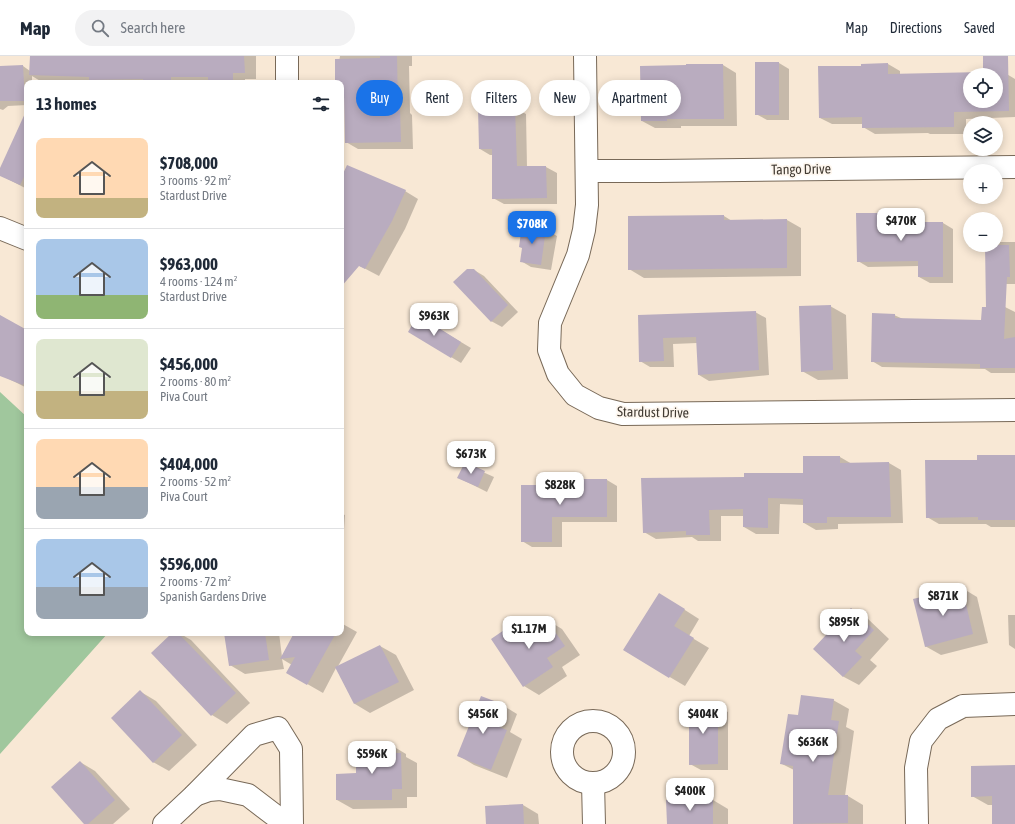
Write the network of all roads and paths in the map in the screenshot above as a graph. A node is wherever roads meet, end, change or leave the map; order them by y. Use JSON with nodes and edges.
{"nodes":[{"id":1,"x":287,"y":56,"type":"edge"},
{"id":2,"x":585,"y":56,"type":"edge"},
{"id":3,"x":287,"y":80,"type":"edge"},
{"id":4,"x":1015,"y":167,"type":"edge"},
{"id":5,"x":588,"y":171,"type":"junction"},
{"id":6,"x":0,"y":228,"type":"edge"},
{"id":7,"x":24,"y":238,"type":"edge"},
{"id":8,"x":1015,"y":410,"type":"edge"},
{"id":9,"x":1015,"y":704,"type":"edge"},
{"id":10,"x":593,"y":783,"type":"dead end"},
{"id":11,"x":195,"y":795,"type":"junction"},
{"id":12,"x":164,"y":824,"type":"edge"},
{"id":13,"x":286,"y":824,"type":"edge"},
{"id":14,"x":292,"y":824,"type":"edge"},
{"id":15,"x":594,"y":824,"type":"edge"},
{"id":16,"x":917,"y":824,"type":"edge"}],
"edges":[{"from":1,"to":3,"type":"street"},
{"from":2,"to":5,"type":"street","name":"Stardust Drive"},
{"from":4,"to":5,"type":"street","name":"Tango Drive"},
{"from":5,"to":8,"type":"street","name":"Stardust Drive"},
{"from":6,"to":7,"type":"street"},
{"from":9,"to":16,"type":"street"},
{"from":10,"to":15,"type":"street"},
{"from":11,"to":12,"type":"street"},
{"from":11,"to":13,"type":"street"},
{"from":11,"to":14,"type":"street"}]}
